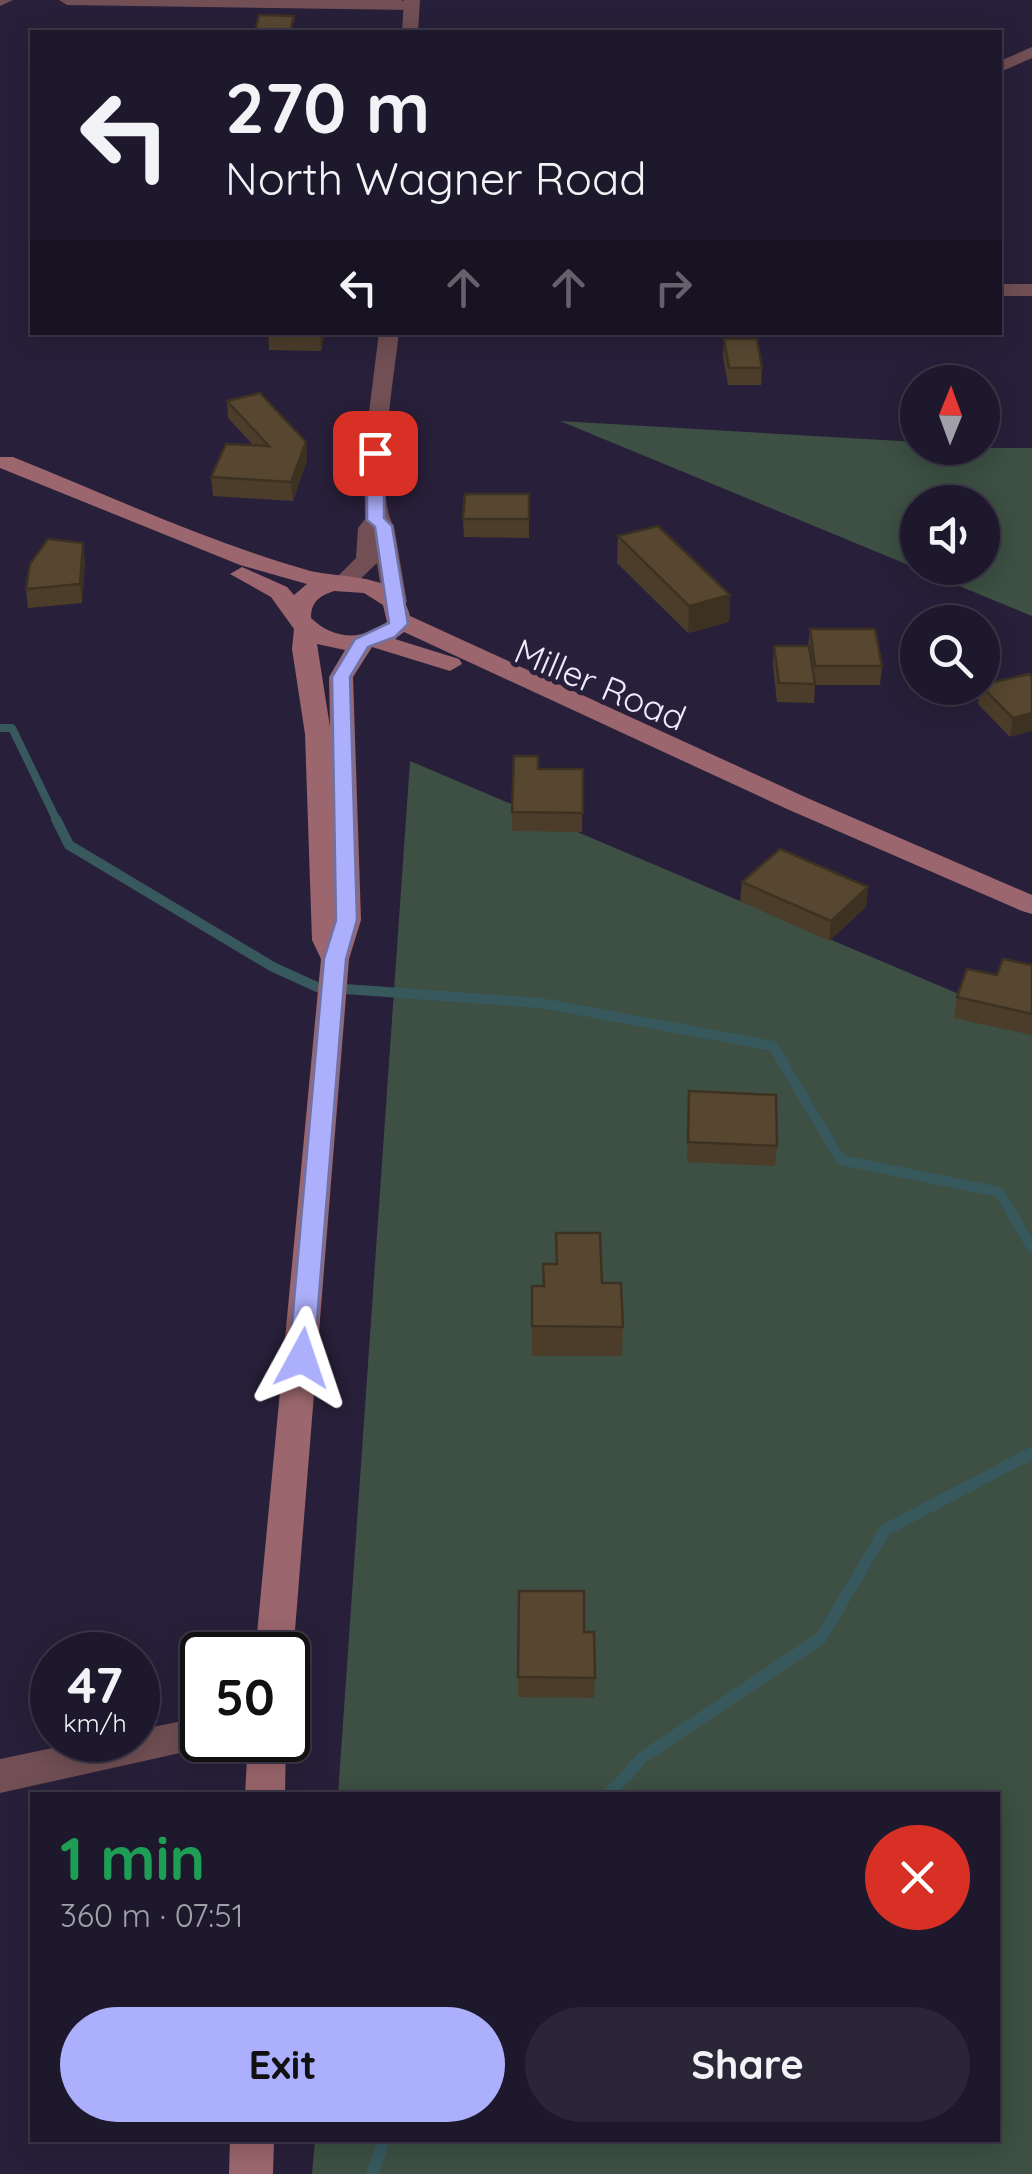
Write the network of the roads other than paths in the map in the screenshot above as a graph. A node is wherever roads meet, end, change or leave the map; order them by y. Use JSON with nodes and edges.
{"nodes":[{"id":1,"x":67,"y":0,"type":"edge"},
{"id":2,"x":411,"y":3,"type":"edge"},
{"id":3,"x":410,"y":30,"type":"edge"},
{"id":4,"x":1032,"y":52,"type":"edge"},
{"id":5,"x":1002,"y":66,"type":"edge"},
{"id":6,"x":1002,"y":290,"type":"edge"},
{"id":7,"x":1032,"y":290,"type":"edge"},
{"id":8,"x":389,"y":335,"type":"edge"},
{"id":9,"x":2,"y":461,"type":"edge"},
{"id":10,"x":376,"y":520,"type":"junction"},
{"id":11,"x":337,"y":584,"type":"junction"},
{"id":12,"x":397,"y":611,"type":"junction"},
{"id":13,"x":302,"y":621,"type":"junction"},
{"id":14,"x":368,"y":642,"type":"junction"},
{"id":15,"x":796,"y":803,"type":"junction"},
{"id":16,"x":1032,"y":905,"type":"edge"},
{"id":17,"x":334,"y":979,"type":"junction"},
{"id":18,"x":276,"y":1632,"type":"edge"},
{"id":19,"x":180,"y":1738,"type":"edge"},
{"id":20,"x":266,"y":1762,"type":"edge"},
{"id":21,"x":0,"y":1776,"type":"edge"},
{"id":22,"x":265,"y":1792,"type":"edge"},
{"id":23,"x":252,"y":2142,"type":"edge"},
{"id":24,"x":251,"y":2174,"type":"edge"}],
"edges":[{"from":1,"to":2,"type":"street"},
{"from":2,"to":3,"type":"street"},
{"from":4,"to":5,"type":"street"},
{"from":6,"to":7,"type":"street"},
{"from":8,"to":10,"type":"street"},
{"from":9,"to":11,"type":"main road"},
{"from":9,"to":13,"type":"main road"},
{"from":10,"to":11,"type":"street"},
{"from":10,"to":12,"type":"street"},
{"from":11,"to":12,"type":"main road"},
{"from":11,"to":13,"type":"main road"},
{"from":12,"to":14,"type":"main road"},
{"from":12,"to":15,"type":"main road","name":"Miller Road"},
{"from":13,"to":14,"type":"main road"},
{"from":13,"to":17,"type":"main road"},
{"from":14,"to":15,"type":"main road","name":"Miller Road"},
{"from":14,"to":17,"type":"main road"},
{"from":15,"to":16,"type":"main road","name":"Miller Road"},
{"from":17,"to":18,"type":"main road"},
{"from":19,"to":21,"type":"street"},
{"from":20,"to":22,"type":"main road"},
{"from":23,"to":24,"type":"main road"}]}
